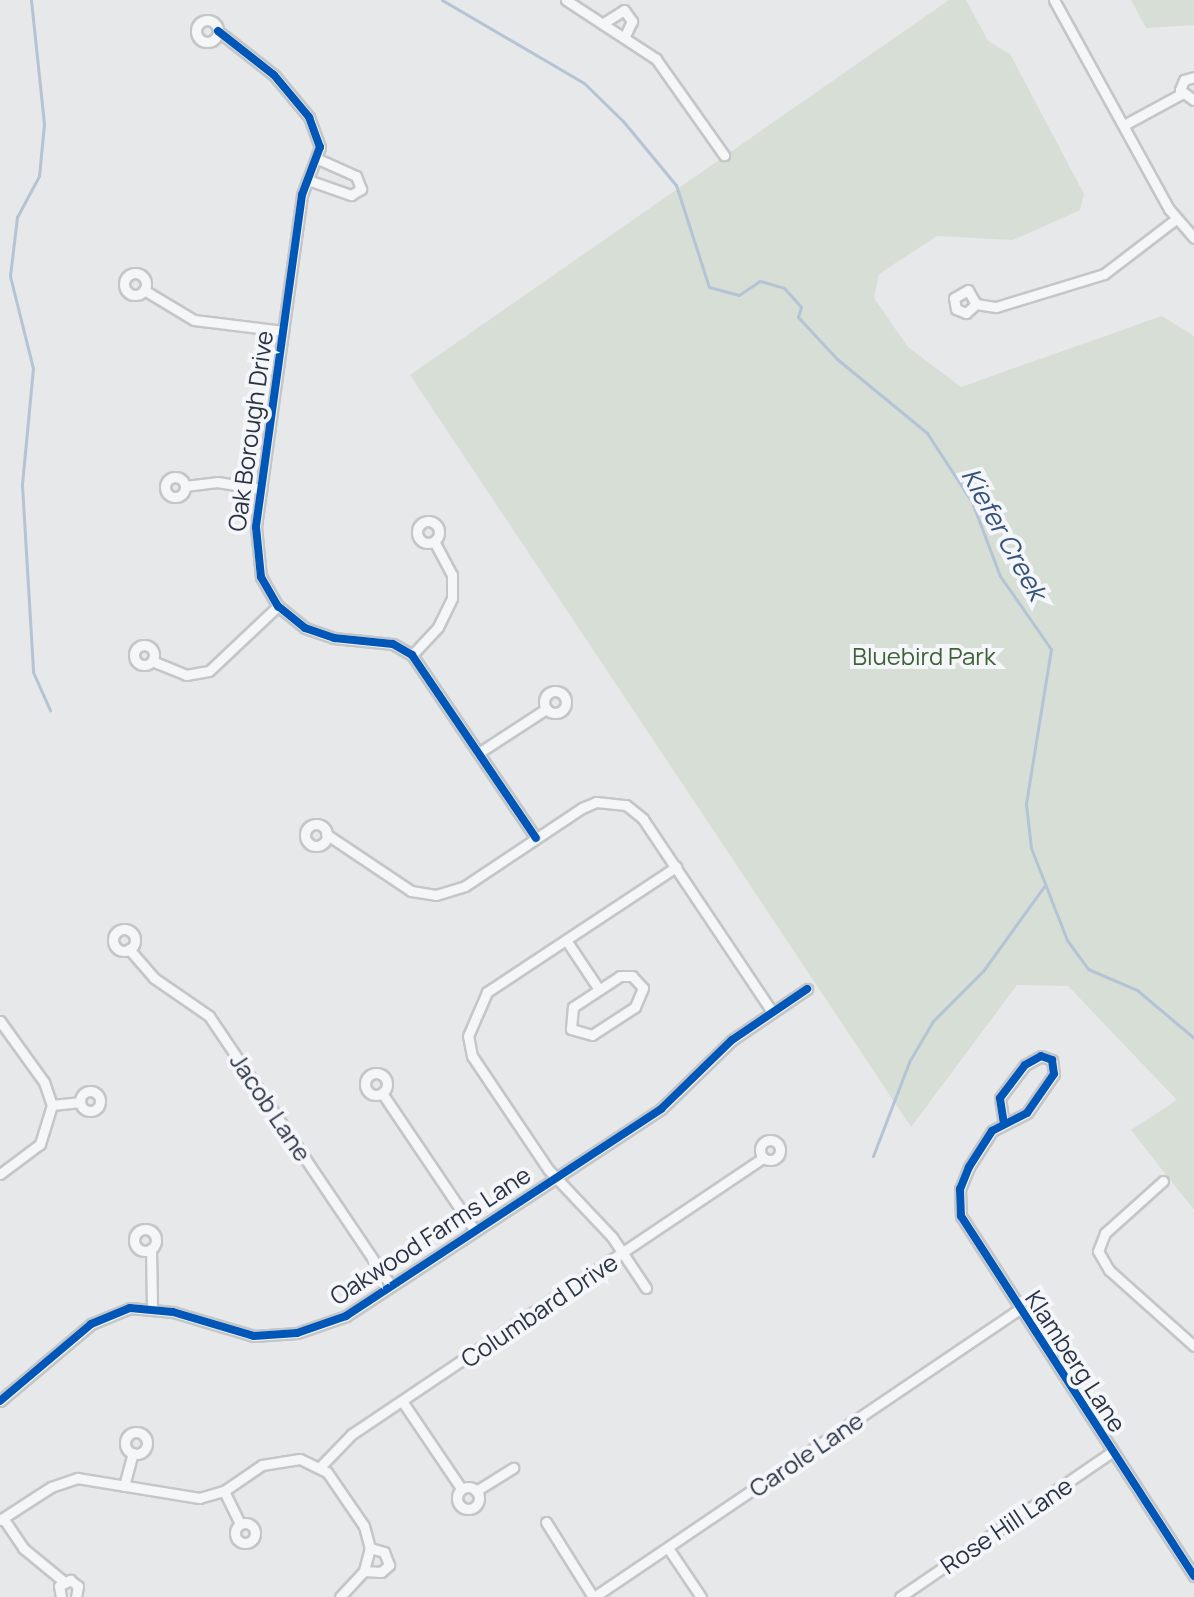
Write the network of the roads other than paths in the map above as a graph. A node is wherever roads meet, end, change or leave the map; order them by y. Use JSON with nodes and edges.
{"nodes":[{"id":1,"x":566,"y":0,"type":"edge"},
{"id":2,"x":1042,"y":0,"type":"edge"},
{"id":3,"x":1053,"y":0,"type":"edge"},
{"id":4,"x":605,"y":22,"type":"junction"},
{"id":5,"x":218,"y":31,"type":"dead end"},
{"id":6,"x":626,"y":34,"type":"junction"},
{"id":7,"x":1194,"y":77,"type":"edge"},
{"id":8,"x":1181,"y":94,"type":"junction"},
{"id":9,"x":1194,"y":100,"type":"edge"},
{"id":10,"x":1124,"y":125,"type":"junction"},
{"id":11,"x":724,"y":155,"type":"dead end"},
{"id":12,"x":318,"y":159,"type":"junction"},
{"id":13,"x":308,"y":180,"type":"junction"},
{"id":14,"x":1176,"y":219,"type":"junction"},
{"id":15,"x":1194,"y":238,"type":"edge"},
{"id":16,"x":144,"y":290,"type":"dead end"},
{"id":17,"x":976,"y":304,"type":"junction"},
{"id":18,"x":283,"y":331,"type":"junction"},
{"id":19,"x":185,"y":486,"type":"dead end"},
{"id":20,"x":261,"y":489,"type":"junction"},
{"id":21,"x":434,"y":541,"type":"dead end"},
{"id":22,"x":278,"y":606,"type":"junction"},
{"id":23,"x":412,"y":655,"type":"junction"},
{"id":24,"x":152,"y":661,"type":"dead end"},
{"id":25,"x":546,"y":709,"type":"dead end"},
{"id":26,"x":480,"y":752,"type":"junction"},
{"id":27,"x":326,"y":834,"type":"dead end"},
{"id":28,"x":536,"y":838,"type":"junction"},
{"id":29,"x":676,"y":867,"type":"junction"},
{"id":30,"x":566,"y":940,"type":"junction"},
{"id":31,"x":129,"y":949,"type":"dead end"},
{"id":32,"x":598,"y":988,"type":"junction"},
{"id":33,"x":807,"y":989,"type":"dead end"},
{"id":34,"x":772,"y":1012,"type":"junction"},
{"id":35,"x":0,"y":1021,"type":"edge"},
{"id":36,"x":382,"y":1093,"type":"dead end"},
{"id":37,"x":79,"y":1102,"type":"dead end"},
{"id":38,"x":52,"y":1105,"type":"junction"},
{"id":39,"x":1004,"y":1124,"type":"junction"},
{"id":40,"x":762,"y":1158,"type":"dead end"},
{"id":41,"x":0,"y":1174,"type":"edge"},
{"id":42,"x":555,"y":1178,"type":"junction"},
{"id":43,"x":1163,"y":1181,"type":"dead end"},
{"id":44,"x":475,"y":1231,"type":"junction"},
{"id":45,"x":151,"y":1249,"type":"dead end"},
{"id":46,"x":623,"y":1253,"type":"junction"},
{"id":47,"x":391,"y":1286,"type":"junction"},
{"id":48,"x":646,"y":1288,"type":"dead end"},
{"id":49,"x":152,"y":1309,"type":"junction"},
{"id":50,"x":1018,"y":1310,"type":"junction"},
{"id":51,"x":1194,"y":1346,"type":"edge"},
{"id":52,"x":0,"y":1401,"type":"edge"},
{"id":53,"x":402,"y":1401,"type":"junction"},
{"id":54,"x":1112,"y":1452,"type":"junction"},
{"id":55,"x":133,"y":1453,"type":"dead end"},
{"id":56,"x":320,"y":1467,"type":"junction"},
{"id":57,"x":513,"y":1468,"type":"dead end"},
{"id":58,"x":124,"y":1486,"type":"junction"},
{"id":59,"x":461,"y":1488,"type":"junction"},
{"id":60,"x":224,"y":1491,"type":"junction"},
{"id":61,"x":476,"y":1491,"type":"junction"},
{"id":62,"x":1,"y":1519,"type":"edge"},
{"id":63,"x":546,"y":1522,"type":"dead end"},
{"id":64,"x":240,"y":1524,"type":"dead end"},
{"id":65,"x":370,"y":1548,"type":"junction"},
{"id":66,"x":668,"y":1548,"type":"junction"},
{"id":67,"x":364,"y":1571,"type":"junction"},
{"id":68,"x":1194,"y":1576,"type":"edge"},
{"id":69,"x":63,"y":1581,"type":"junction"},
{"id":70,"x":61,"y":1597,"type":"edge"},
{"id":71,"x":76,"y":1597,"type":"edge"},
{"id":72,"x":340,"y":1597,"type":"edge"},
{"id":73,"x":593,"y":1597,"type":"edge"},
{"id":74,"x":701,"y":1597,"type":"edge"},
{"id":75,"x":900,"y":1597,"type":"edge"}],
"edges":[{"from":1,"to":4,"type":"street"},
{"from":2,"to":3,"type":"street"},
{"from":3,"to":10,"type":"street"},
{"from":4,"to":6,"type":"street"},
{"from":4,"to":6,"type":"street"},
{"from":5,"to":12,"type":"street"},
{"from":6,"to":11,"type":"street"},
{"from":7,"to":8,"type":"street"},
{"from":8,"to":9,"type":"street"},
{"from":8,"to":10,"type":"street"},
{"from":10,"to":14,"type":"street"},
{"from":12,"to":13,"type":"street","name":"Oak Borough Drive"},
{"from":12,"to":13,"type":"street"},
{"from":13,"to":18,"type":"street","name":"Oak Borough Drive"},
{"from":14,"to":15,"type":"street"},
{"from":14,"to":17,"type":"street"},
{"from":16,"to":18,"type":"street"},
{"from":17,"to":17,"type":"street"},
{"from":18,"to":20,"type":"street","name":"Oak Borough Drive"},
{"from":19,"to":20,"type":"street"},
{"from":20,"to":22,"type":"street","name":"Oak Borough Drive"},
{"from":21,"to":23,"type":"street"},
{"from":22,"to":23,"type":"street"},
{"from":22,"to":24,"type":"street"},
{"from":23,"to":26,"type":"street"},
{"from":25,"to":26,"type":"street"},
{"from":26,"to":28,"type":"street"},
{"from":27,"to":28,"type":"street"},
{"from":28,"to":29,"type":"street"},
{"from":29,"to":30,"type":"street"},
{"from":29,"to":34,"type":"street"},
{"from":30,"to":32,"type":"street"},
{"from":30,"to":42,"type":"street"},
{"from":31,"to":47,"type":"street","name":"Jacob Lane"},
{"from":32,"to":32,"type":"street"},
{"from":33,"to":34,"type":"street","name":"Oakwood Farms Lane"},
{"from":34,"to":42,"type":"street","name":"Oakwood Farms Lane"},
{"from":35,"to":38,"type":"street"},
{"from":36,"to":44,"type":"street"},
{"from":37,"to":38,"type":"street"},
{"from":38,"to":41,"type":"street"},
{"from":39,"to":39,"type":"street","name":"Klamberg Lane"},
{"from":39,"to":50,"type":"street","name":"Klamberg Lane"},
{"from":40,"to":46,"type":"street","name":"Columbard Drive"},
{"from":42,"to":44,"type":"street","name":"Oakwood Farms Lane"},
{"from":42,"to":46,"type":"street"},
{"from":43,"to":51,"type":"street"},
{"from":44,"to":47,"type":"street","name":"Oakwood Farms Lane"},
{"from":45,"to":49,"type":"street"},
{"from":46,"to":48,"type":"street"},
{"from":46,"to":53,"type":"street","name":"Columbard Drive"},
{"from":47,"to":49,"type":"street","name":"Oakwood Farms Lane"},
{"from":49,"to":52,"type":"street","name":"Oakwood Farms Lane"},
{"from":50,"to":54,"type":"street","name":"Klamberg Lane"},
{"from":50,"to":66,"type":"street","name":"Carole Lane"},
{"from":53,"to":56,"type":"street","name":"Columbard Drive"},
{"from":53,"to":59,"type":"street"},
{"from":54,"to":68,"type":"street","name":"Klamberg Lane"},
{"from":54,"to":75,"type":"street","name":"Rose Hill Lane"},
{"from":55,"to":58,"type":"street"},
{"from":56,"to":60,"type":"street"},
{"from":56,"to":65,"type":"street"},
{"from":57,"to":61,"type":"street"},
{"from":58,"to":60,"type":"street"},
{"from":58,"to":62,"type":"street"},
{"from":59,"to":61,"type":"street"},
{"from":59,"to":61,"type":"street"},
{"from":60,"to":64,"type":"street"},
{"from":62,"to":69,"type":"street"},
{"from":63,"to":73,"type":"street"},
{"from":65,"to":67,"type":"street"},
{"from":65,"to":67,"type":"street"},
{"from":66,"to":73,"type":"street","name":"Carole Lane"},
{"from":66,"to":74,"type":"street"},
{"from":67,"to":72,"type":"street"},
{"from":69,"to":70,"type":"street"},
{"from":69,"to":71,"type":"street"}]}
